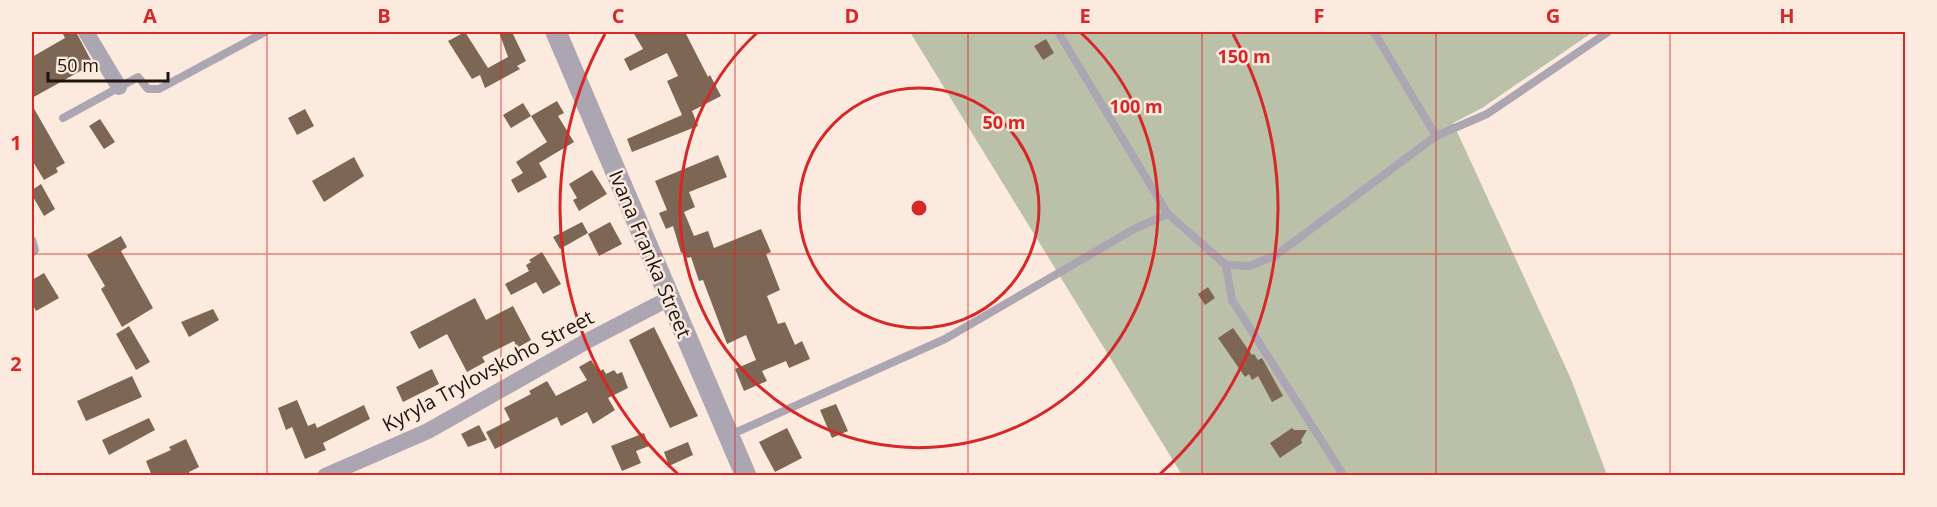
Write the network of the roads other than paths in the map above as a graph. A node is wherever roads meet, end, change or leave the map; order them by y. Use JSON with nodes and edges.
{"nodes":[{"id":1,"x":86,"y":32,"type":"edge"},
{"id":2,"x":265,"y":32,"type":"edge"},
{"id":3,"x":556,"y":32,"type":"edge"},
{"id":4,"x":1058,"y":32,"type":"edge"},
{"id":5,"x":1374,"y":32,"type":"edge"},
{"id":6,"x":1608,"y":32,"type":"edge"},
{"id":7,"x":119,"y":87,"type":"junction"},
{"id":8,"x":63,"y":118,"type":"dead end"},
{"id":9,"x":1436,"y":136,"type":"junction"},
{"id":10,"x":1168,"y":214,"type":"junction"},
{"id":11,"x":32,"y":240,"type":"edge"},
{"id":12,"x":32,"y":253,"type":"edge"},
{"id":13,"x":1226,"y":265,"type":"junction"},
{"id":14,"x":668,"y":299,"type":"junction"},
{"id":15,"x":727,"y":436,"type":"junction"},
{"id":16,"x":325,"y":476,"type":"edge"},
{"id":17,"x":746,"y":476,"type":"edge"},
{"id":18,"x":1344,"y":476,"type":"edge"}],
"edges":[{"from":1,"to":7,"type":"street"},
{"from":2,"to":7,"type":"lane"},
{"from":3,"to":14,"type":"street","name":"Ivana Franka Street"},
{"from":4,"to":10,"type":"lane"},
{"from":5,"to":9,"type":"lane"},
{"from":6,"to":9,"type":"lane"},
{"from":7,"to":8,"type":"lane"},
{"from":9,"to":13,"type":"lane"},
{"from":10,"to":13,"type":"lane"},
{"from":10,"to":15,"type":"lane"},
{"from":11,"to":12,"type":"lane"},
{"from":13,"to":18,"type":"lane"},
{"from":14,"to":15,"type":"street","name":"Ivana Franka Street"},
{"from":14,"to":16,"type":"street","name":"Kyryla Trylovskoho Street"},
{"from":15,"to":17,"type":"street","name":"Ivana Franka Street"}]}
